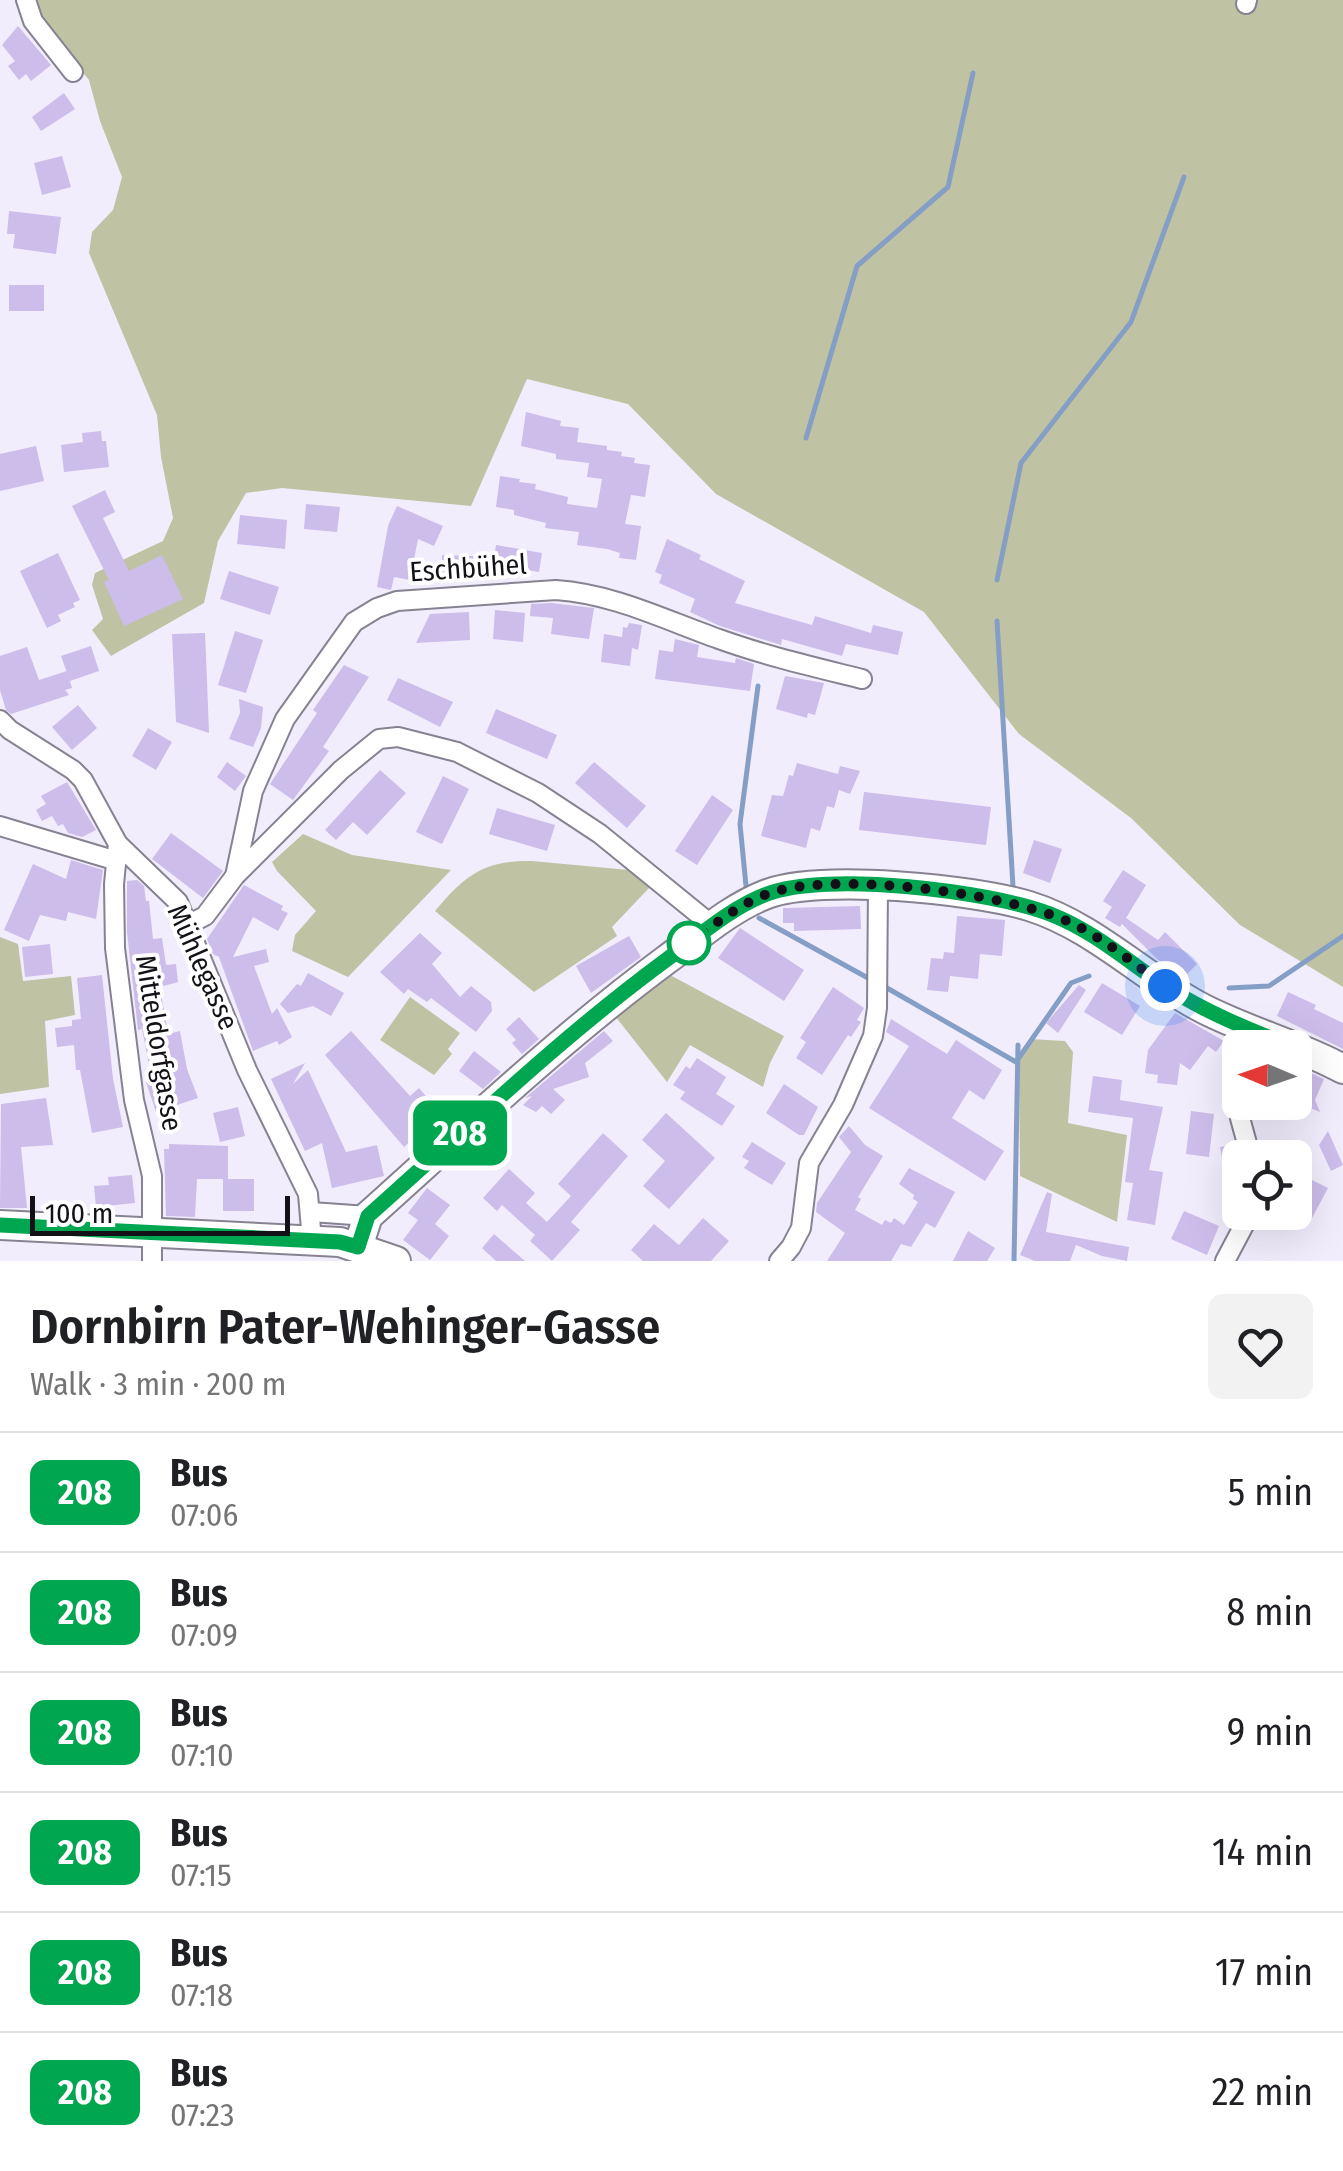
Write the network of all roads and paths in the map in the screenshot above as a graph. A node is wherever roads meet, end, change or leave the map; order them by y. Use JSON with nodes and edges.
{"nodes":[{"id":1,"x":26,"y":0,"type":"edge"},
{"id":2,"x":73,"y":72,"type":"dead end"},
{"id":3,"x":862,"y":679,"type":"dead end"},
{"id":4,"x":0,"y":720,"type":"edge"},
{"id":5,"x":0,"y":826,"type":"edge"},
{"id":6,"x":118,"y":853,"type":"junction"},
{"id":7,"x":235,"y":876,"type":"junction"},
{"id":8,"x":878,"y":886,"type":"junction"},
{"id":9,"x":189,"y":924,"type":"junction"},
{"id":10,"x":713,"y":926,"type":"junction"},
{"id":11,"x":1235,"y":1030,"type":"edge"},
{"id":12,"x":1312,"y":1059,"type":"edge"},
{"id":13,"x":1343,"y":1069,"type":"edge"},
{"id":14,"x":311,"y":1212,"type":"junction"},
{"id":15,"x":368,"y":1216,"type":"junction"},
{"id":16,"x":0,"y":1225,"type":"edge"},
{"id":17,"x":1242,"y":1230,"type":"edge"},
{"id":18,"x":312,"y":1241,"type":"junction"},
{"id":19,"x":358,"y":1247,"type":"junction"},
{"id":20,"x":152,"y":1248,"type":"edge"},
{"id":21,"x":396,"y":1261,"type":"edge"},
{"id":22,"x":779,"y":1261,"type":"edge"},
{"id":23,"x":1224,"y":1261,"type":"edge"}],
"edges":[{"from":1,"to":2,"type":"street"},
{"from":3,"to":7,"type":"street","name":"Eschbühel"},
{"from":4,"to":6,"type":"street","name":"Mühlegasse"},
{"from":5,"to":6,"type":"street"},
{"from":6,"to":9,"type":"street","name":"Mühlegasse"},
{"from":6,"to":20,"type":"street","name":"Mitteldorfgasse"},
{"from":7,"to":9,"type":"street"},
{"from":7,"to":10,"type":"street"},
{"from":8,"to":10,"type":"street"},
{"from":8,"to":11,"type":"street"},
{"from":8,"to":22,"type":"street"},
{"from":9,"to":14,"type":"street","name":"Mühlegasse"},
{"from":10,"to":15,"type":"street"},
{"from":12,"to":13,"type":"street"},
{"from":14,"to":15,"type":"street"},
{"from":14,"to":18,"type":"street","name":"Mühlegasse"},
{"from":15,"to":19,"type":"street"},
{"from":16,"to":20,"type":"street"},
{"from":17,"to":23,"type":"street"},
{"from":18,"to":19,"type":"street"},
{"from":18,"to":20,"type":"street"},
{"from":19,"to":21,"type":"street"}]}
